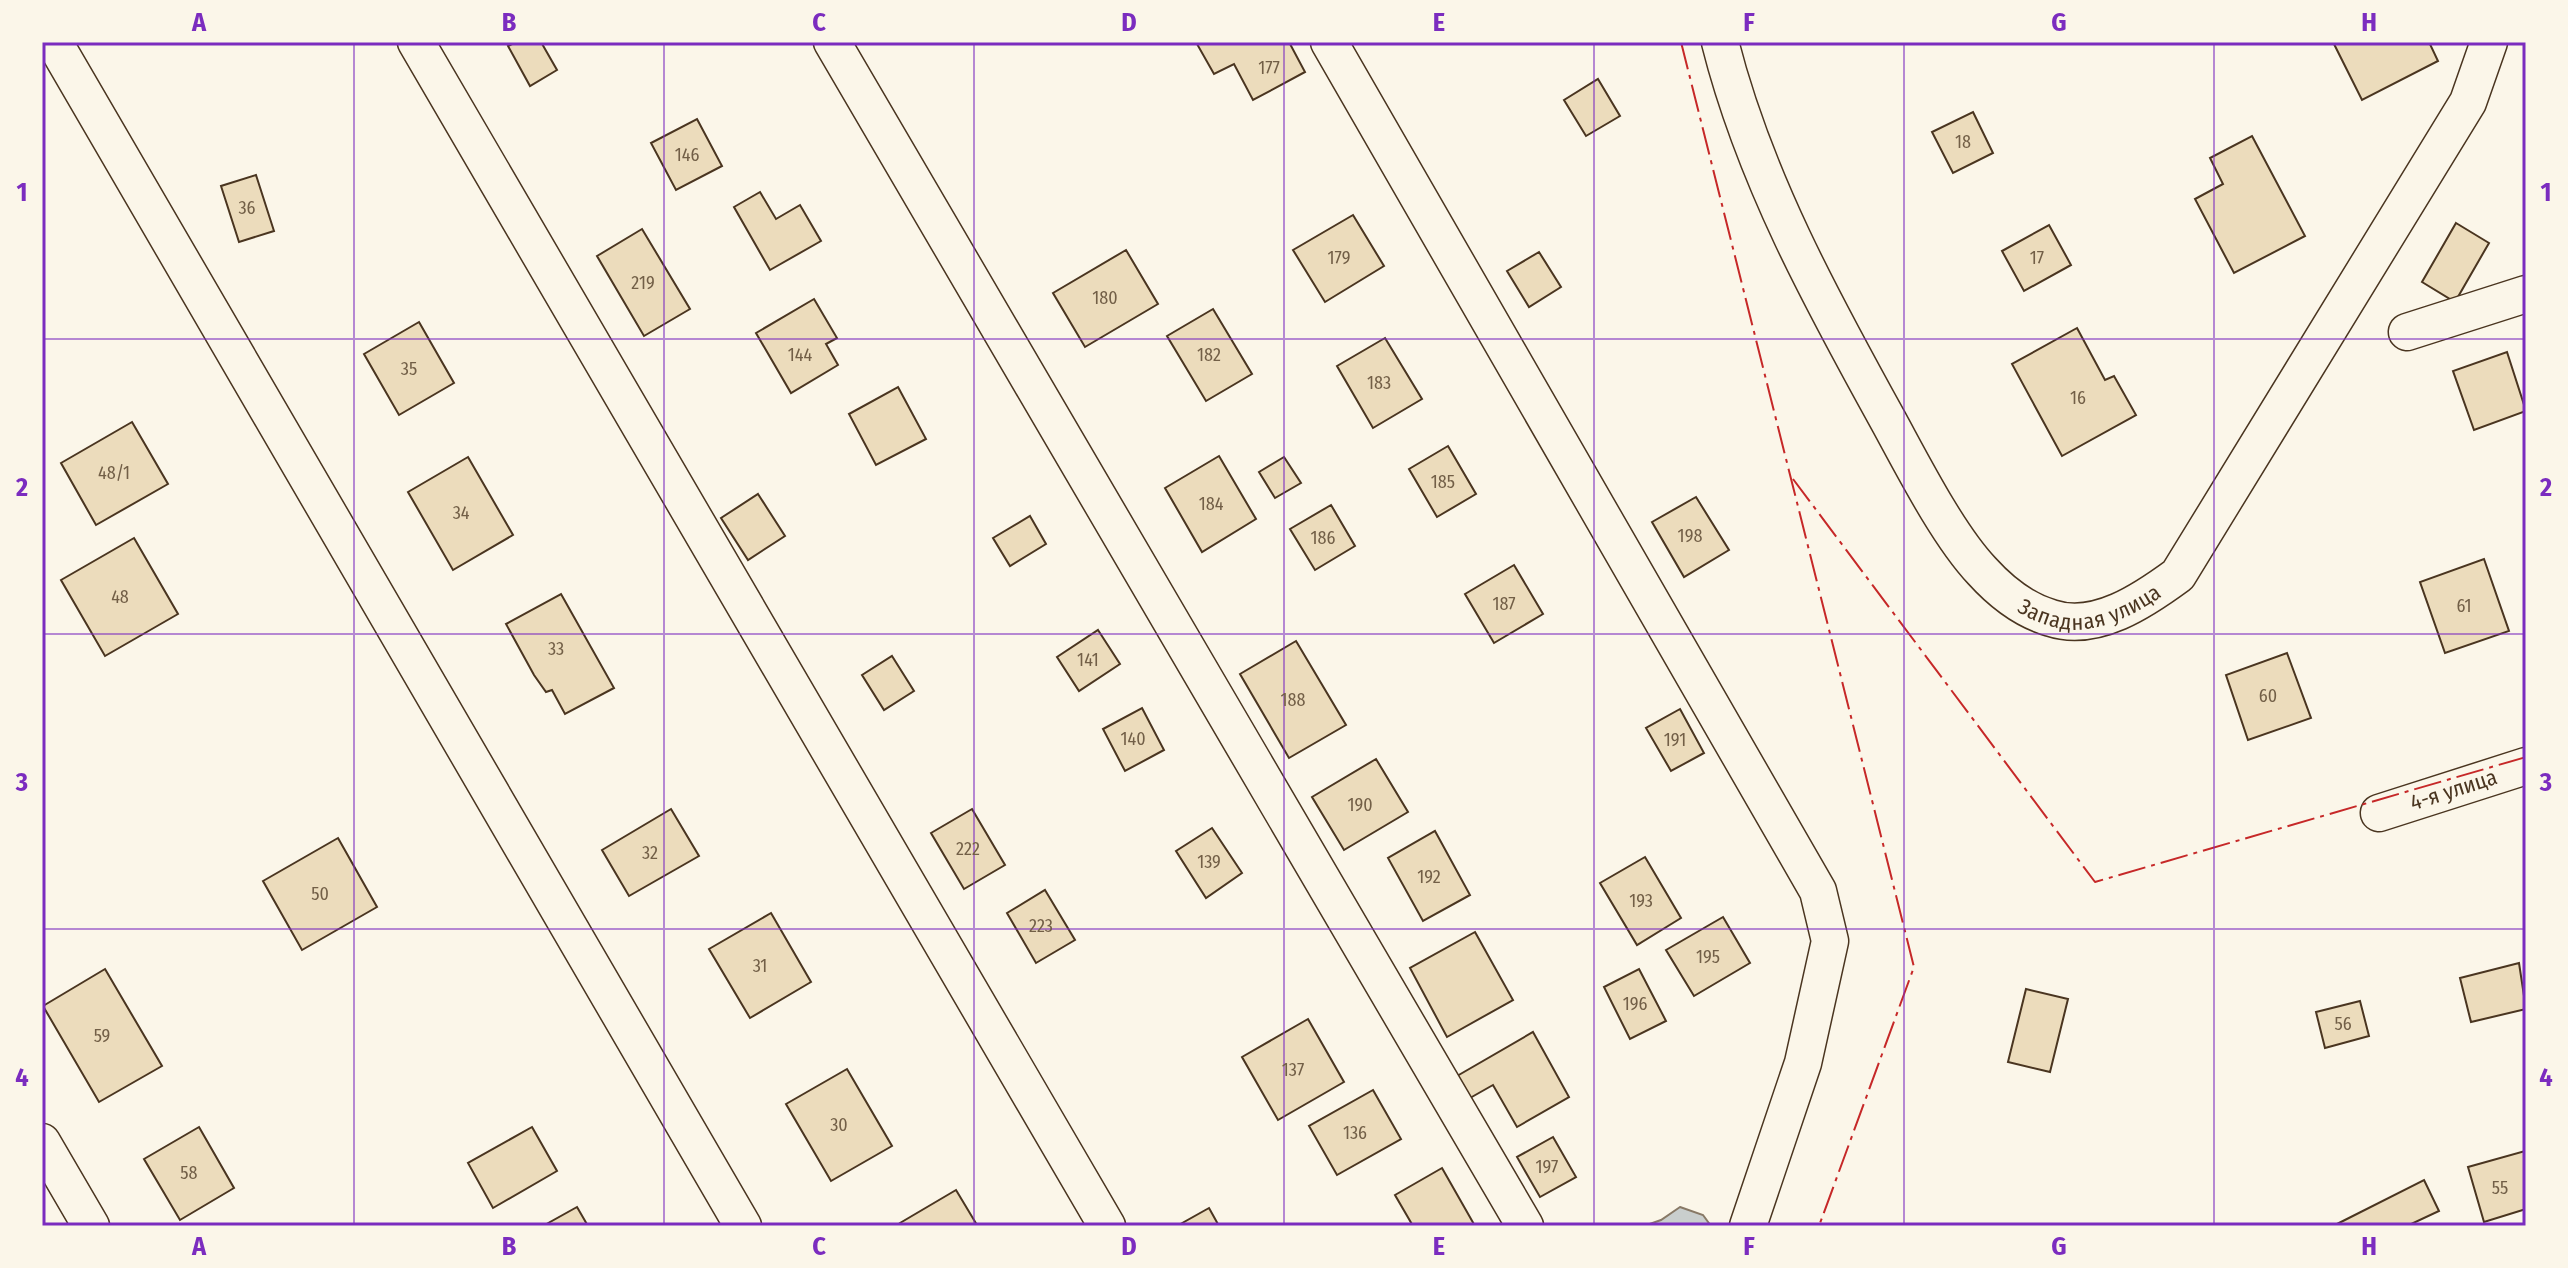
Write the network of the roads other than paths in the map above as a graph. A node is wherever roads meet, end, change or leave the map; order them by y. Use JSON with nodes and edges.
{"nodes":[{"id":1,"x":54,"y":42,"type":"edge"},
{"id":2,"x":416,"y":42,"type":"edge"},
{"id":3,"x":832,"y":42,"type":"edge"},
{"id":4,"x":1329,"y":42,"type":"edge"},
{"id":5,"x":1720,"y":42,"type":"edge"},
{"id":6,"x":2489,"y":42,"type":"edge"},
{"id":7,"x":2526,"y":294,"type":"edge"},
{"id":8,"x":2407,"y":332,"type":"dead end"},
{"id":9,"x":2526,"y":766,"type":"edge"},
{"id":10,"x":2379,"y":813,"type":"dead end"},
{"id":11,"x":42,"y":1142,"type":"edge"},
{"id":12,"x":91,"y":1226,"type":"edge"},
{"id":13,"x":743,"y":1226,"type":"edge"},
{"id":14,"x":1107,"y":1226,"type":"edge"},
{"id":15,"x":1525,"y":1226,"type":"edge"},
{"id":16,"x":1748,"y":1226,"type":"edge"}],
"edges":[{"from":1,"to":13,"type":"street"},
{"from":2,"to":14,"type":"street"},
{"from":3,"to":15,"type":"street"},
{"from":4,"to":16,"type":"street"},
{"from":5,"to":6,"type":"street","name":"Западная улица"},
{"from":7,"to":8,"type":"street"},
{"from":9,"to":10,"type":"street","name":"4-я улица"},
{"from":11,"to":12,"type":"street"}]}
